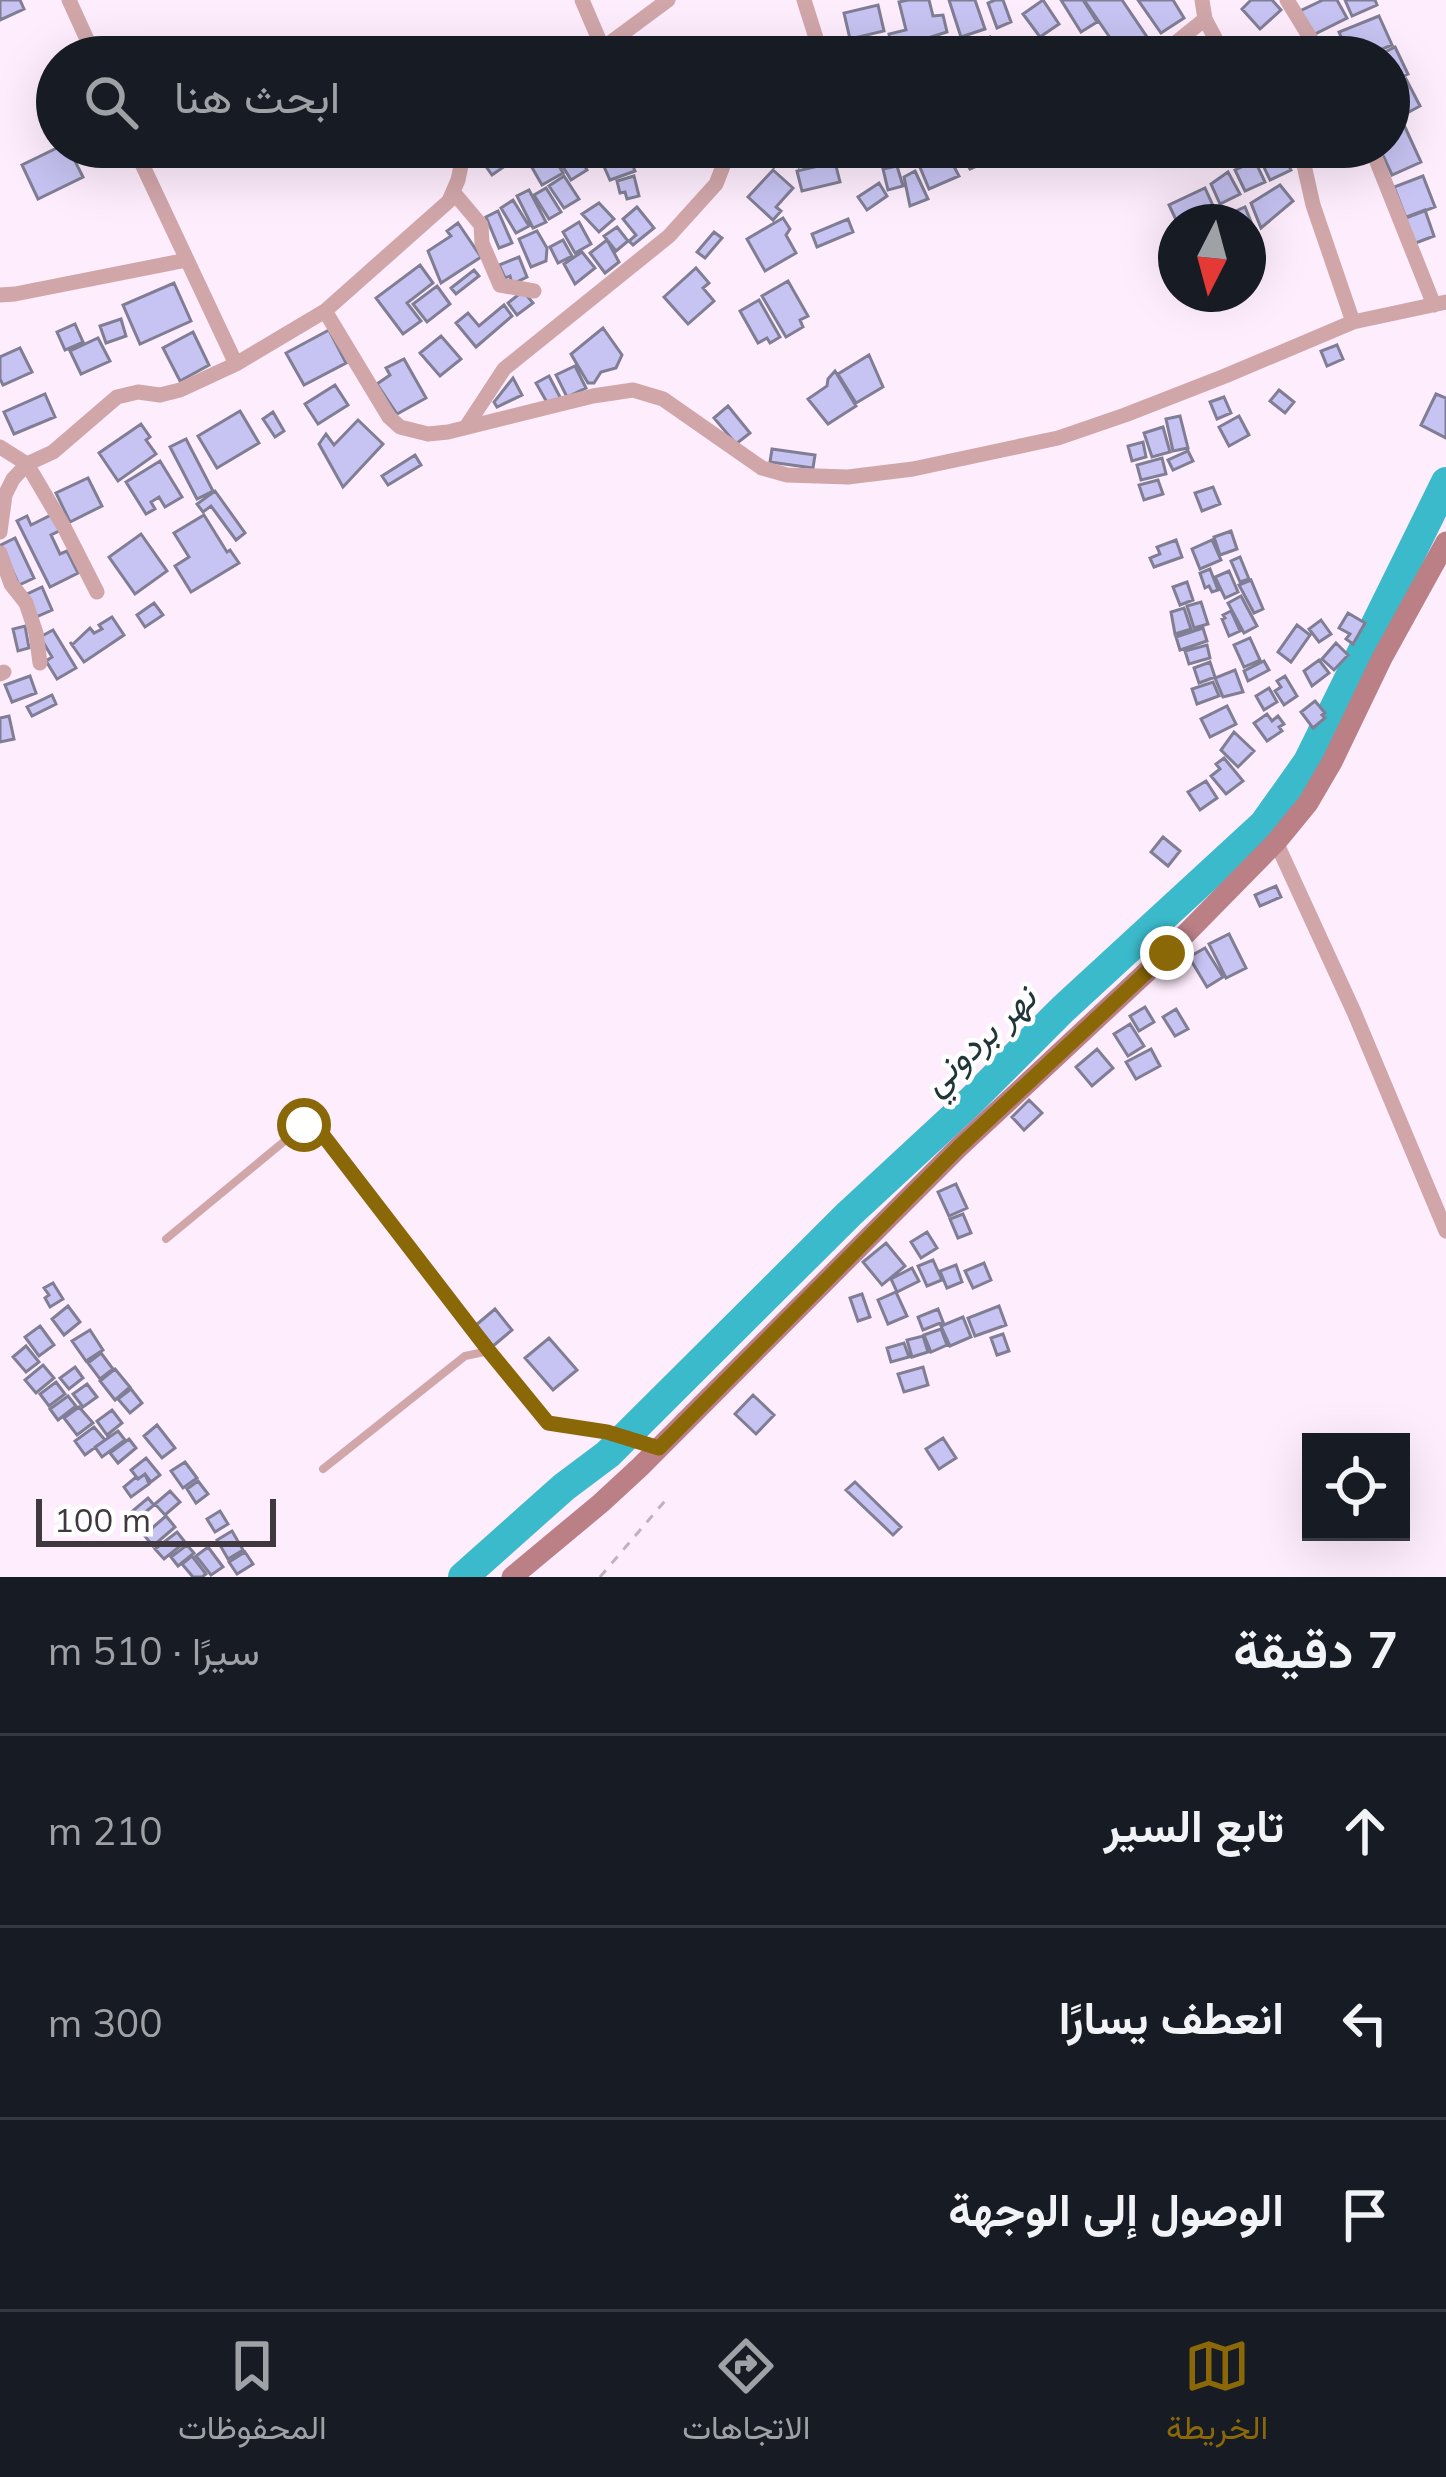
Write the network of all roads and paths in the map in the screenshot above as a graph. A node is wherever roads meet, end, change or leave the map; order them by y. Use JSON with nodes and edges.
{"nodes":[{"id":1,"x":70,"y":0,"type":"edge"},
{"id":2,"x":582,"y":0,"type":"edge"},
{"id":3,"x":668,"y":0,"type":"edge"},
{"id":4,"x":804,"y":0,"type":"edge"},
{"id":5,"x":1202,"y":0,"type":"edge"},
{"id":6,"x":1287,"y":0,"type":"edge"},
{"id":7,"x":1204,"y":19,"type":"junction"},
{"id":8,"x":86,"y":36,"type":"edge"},
{"id":9,"x":592,"y":36,"type":"edge"},
{"id":10,"x":620,"y":36,"type":"edge"},
{"id":11,"x":815,"y":36,"type":"edge"},
{"id":12,"x":1183,"y":36,"type":"edge"},
{"id":13,"x":1213,"y":36,"type":"edge"},
{"id":14,"x":1309,"y":36,"type":"edge"},
{"id":15,"x":144,"y":168,"type":"edge"},
{"id":16,"x":460,"y":168,"type":"edge"},
{"id":17,"x":722,"y":168,"type":"edge"},
{"id":18,"x":1305,"y":168,"type":"edge"},
{"id":19,"x":1379,"y":168,"type":"edge"},
{"id":20,"x":454,"y":193,"type":"junction"},
{"id":21,"x":188,"y":260,"type":"junction"},
{"id":22,"x":534,"y":291,"type":"dead end"},
{"id":23,"x":0,"y":295,"type":"edge"},
{"id":24,"x":1440,"y":304,"type":"edge"},
{"id":25,"x":325,"y":311,"type":"junction"},
{"id":26,"x":1353,"y":322,"type":"junction"},
{"id":27,"x":236,"y":364,"type":"junction"},
{"id":28,"x":466,"y":427,"type":"junction"},
{"id":29,"x":0,"y":447,"type":"edge"},
{"id":30,"x":27,"y":464,"type":"junction"},
{"id":31,"x":0,"y":532,"type":"edge"},
{"id":32,"x":1446,"y":542,"type":"edge"},
{"id":33,"x":0,"y":553,"type":"edge"},
{"id":34,"x":97,"y":592,"type":"dead end"},
{"id":35,"x":40,"y":663,"type":"dead end"},
{"id":36,"x":1276,"y":842,"type":"junction"},
{"id":37,"x":1446,"y":1231,"type":"edge"},
{"id":38,"x":166,"y":1239,"type":"dead end"},
{"id":39,"x":489,"y":1351,"type":"junction"},
{"id":40,"x":652,"y":1445,"type":"junction"},
{"id":41,"x":323,"y":1468,"type":"dead end"},
{"id":42,"x":670,"y":1495,"type":"dead end"},
{"id":43,"x":512,"y":1577,"type":"edge"},
{"id":44,"x":600,"y":1577,"type":"edge"}],
"edges":[{"from":1,"to":8,"type":"street"},
{"from":2,"to":9,"type":"street"},
{"from":3,"to":10,"type":"street"},
{"from":4,"to":11,"type":"street"},
{"from":5,"to":7,"type":"street"},
{"from":6,"to":14,"type":"street"},
{"from":7,"to":12,"type":"street"},
{"from":7,"to":13,"type":"street"},
{"from":15,"to":21,"type":"street"},
{"from":16,"to":20,"type":"street"},
{"from":17,"to":28,"type":"street"},
{"from":18,"to":26,"type":"street"},
{"from":19,"to":24,"type":"street"},
{"from":20,"to":22,"type":"street"},
{"from":20,"to":25,"type":"street"},
{"from":21,"to":23,"type":"street"},
{"from":21,"to":27,"type":"street"},
{"from":24,"to":26,"type":"street"},
{"from":25,"to":27,"type":"street"},
{"from":25,"to":28,"type":"street"},
{"from":26,"to":28,"type":"street"},
{"from":27,"to":30,"type":"street"},
{"from":29,"to":30,"type":"street"},
{"from":30,"to":31,"type":"street"},
{"from":30,"to":34,"type":"street"},
{"from":32,"to":36,"type":"street"},
{"from":33,"to":35,"type":"street"},
{"from":36,"to":37,"type":"street"},
{"from":36,"to":40,"type":"street"},
{"from":38,"to":39,"type":"lane"},
{"from":39,"to":40,"type":"lane"},
{"from":39,"to":41,"type":"lane"},
{"from":40,"to":43,"type":"street"},
{"from":42,"to":44,"type":"path"}]}
